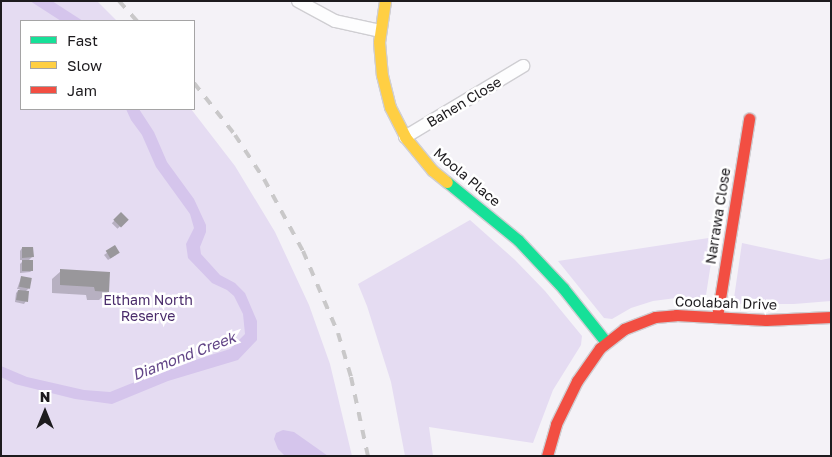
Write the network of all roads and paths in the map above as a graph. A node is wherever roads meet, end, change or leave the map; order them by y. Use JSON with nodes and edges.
{"nodes":[{"id":1,"x":298,"y":1,"type":"edge"},
{"id":2,"x":385,"y":1,"type":"edge"},
{"id":3,"x":380,"y":32,"type":"junction"},
{"id":4,"x":523,"y":66,"type":"dead end"},
{"id":5,"x":749,"y":119,"type":"dead end"},
{"id":6,"x":405,"y":137,"type":"junction"},
{"id":7,"x":717,"y":317,"type":"junction"},
{"id":8,"x":831,"y":317,"type":"edge"},
{"id":9,"x":606,"y":342,"type":"junction"},
{"id":10,"x":547,"y":456,"type":"edge"}],
"edges":[{"from":1,"to":3,"type":"street"},
{"from":2,"to":3,"type":"street","name":"Moola Place"},
{"from":3,"to":6,"type":"street","name":"Moola Place"},
{"from":4,"to":6,"type":"street","name":"Bahen Close"},
{"from":5,"to":7,"type":"street","name":"Narrawa Close"},
{"from":6,"to":9,"type":"street","name":"Moola Place"},
{"from":7,"to":8,"type":"street","name":"Coolabah Drive"},
{"from":7,"to":9,"type":"street","name":"Coolabah Drive"},
{"from":9,"to":10,"type":"street","name":"Coolabah Drive"}]}
